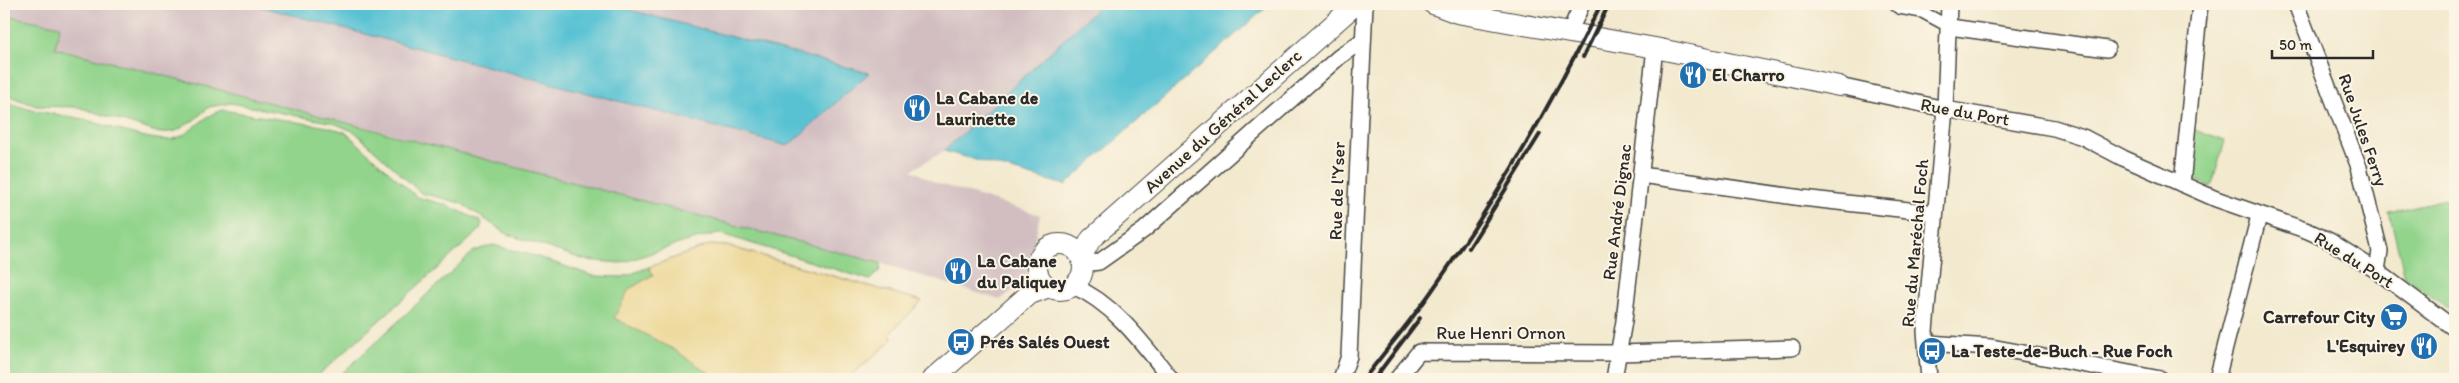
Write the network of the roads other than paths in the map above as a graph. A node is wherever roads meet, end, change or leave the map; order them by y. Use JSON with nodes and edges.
{"nodes":[{"id":1,"x":1356,"y":4,"type":"edge"},
{"id":2,"x":1365,"y":4,"type":"edge"},
{"id":3,"x":1433,"y":4,"type":"edge"},
{"id":4,"x":1582,"y":4,"type":"edge"},
{"id":5,"x":1894,"y":4,"type":"edge"},
{"id":6,"x":1949,"y":4,"type":"edge"},
{"id":7,"x":2200,"y":4,"type":"edge"},
{"id":8,"x":2296,"y":4,"type":"edge"},
{"id":9,"x":1458,"y":9,"type":"edge"},
{"id":10,"x":1950,"y":27,"type":"junction"},
{"id":11,"x":1568,"y":33,"type":"junction"},
{"id":12,"x":1363,"y":40,"type":"junction"},
{"id":13,"x":1655,"y":48,"type":"junction"},
{"id":14,"x":2107,"y":49,"type":"dead end"},
{"id":15,"x":1839,"y":86,"type":"joint"},
{"id":16,"x":1945,"y":109,"type":"junction"},
{"id":17,"x":1641,"y":175,"type":"junction"},
{"id":18,"x":2182,"y":184,"type":"junction"},
{"id":19,"x":1936,"y":213,"type":"junction"},
{"id":20,"x":2259,"y":216,"type":"junction"},
{"id":21,"x":1077,"y":265,"type":"junction"},
{"id":22,"x":2377,"y":271,"type":"junction"},
{"id":23,"x":1043,"y":279,"type":"junction"},
{"id":24,"x":2455,"y":329,"type":"edge"},
{"id":25,"x":1927,"y":343,"type":"junction"},
{"id":26,"x":1792,"y":348,"type":"dead end"},
{"id":27,"x":1618,"y":353,"type":"junction"},
{"id":28,"x":933,"y":379,"type":"edge"},
{"id":29,"x":1172,"y":379,"type":"edge"},
{"id":30,"x":1340,"y":379,"type":"edge"},
{"id":31,"x":1397,"y":379,"type":"edge"},
{"id":32,"x":1614,"y":379,"type":"edge"},
{"id":33,"x":1929,"y":379,"type":"edge"},
{"id":34,"x":2161,"y":379,"type":"edge"},
{"id":35,"x":2217,"y":379,"type":"edge"}],
"edges":[{"from":1,"to":21,"type":"main road","name":"Avenue du Général Leclerc"},
{"from":2,"to":12,"type":"street","name":"Rue de l'Yser"},
{"from":3,"to":9,"type":"main road","name":"Rue du Port"},
{"from":4,"to":11,"type":"street"},
{"from":5,"to":10,"type":"street"},
{"from":6,"to":10,"type":"street","name":"Rue du Maréchal Foch"},
{"from":7,"to":18,"type":"street"},
{"from":8,"to":22,"type":"street","name":"Rue Jules Ferry"},
{"from":9,"to":11,"type":"main road","name":"Rue du Port"},
{"from":10,"to":14,"type":"street"},
{"from":10,"to":16,"type":"street","name":"Rue du Maréchal Foch"},
{"from":11,"to":13,"type":"main road","name":"Rue du Port"},
{"from":12,"to":21,"type":"street"},
{"from":12,"to":30,"type":"street","name":"Rue de l'Yser"},
{"from":13,"to":15,"type":"main road","name":"Rue du Port"},
{"from":13,"to":17,"type":"street","name":"Rue André Dignac"},
{"from":15,"to":16,"type":"street","name":"Rue du Port"},
{"from":16,"to":18,"type":"street","name":"Rue du Port"},
{"from":16,"to":19,"type":"street","name":"Rue du Maréchal Foch"},
{"from":17,"to":19,"type":"street"},
{"from":17,"to":27,"type":"street","name":"Rue André Dignac"},
{"from":18,"to":20,"type":"street","name":"Rue du Port"},
{"from":19,"to":25,"type":"street","name":"Rue du Maréchal Foch"},
{"from":20,"to":22,"type":"street","name":"Rue du Port"},
{"from":20,"to":35,"type":"street"},
{"from":21,"to":23,"type":"main road"},
{"from":21,"to":23,"type":"main road"},
{"from":21,"to":29,"type":"street"},
{"from":22,"to":24,"type":"street","name":"Rue du Port"},
{"from":23,"to":28,"type":"main road"},
{"from":25,"to":33,"type":"street","name":"Rue du Maréchal Foch"},
{"from":25,"to":34,"type":"street"},
{"from":26,"to":27,"type":"street","name":"Rue Henri Ornon"},
{"from":27,"to":31,"type":"street","name":"Rue Henri Ornon"},
{"from":27,"to":32,"type":"street","name":"Rue André Dignac"}]}
